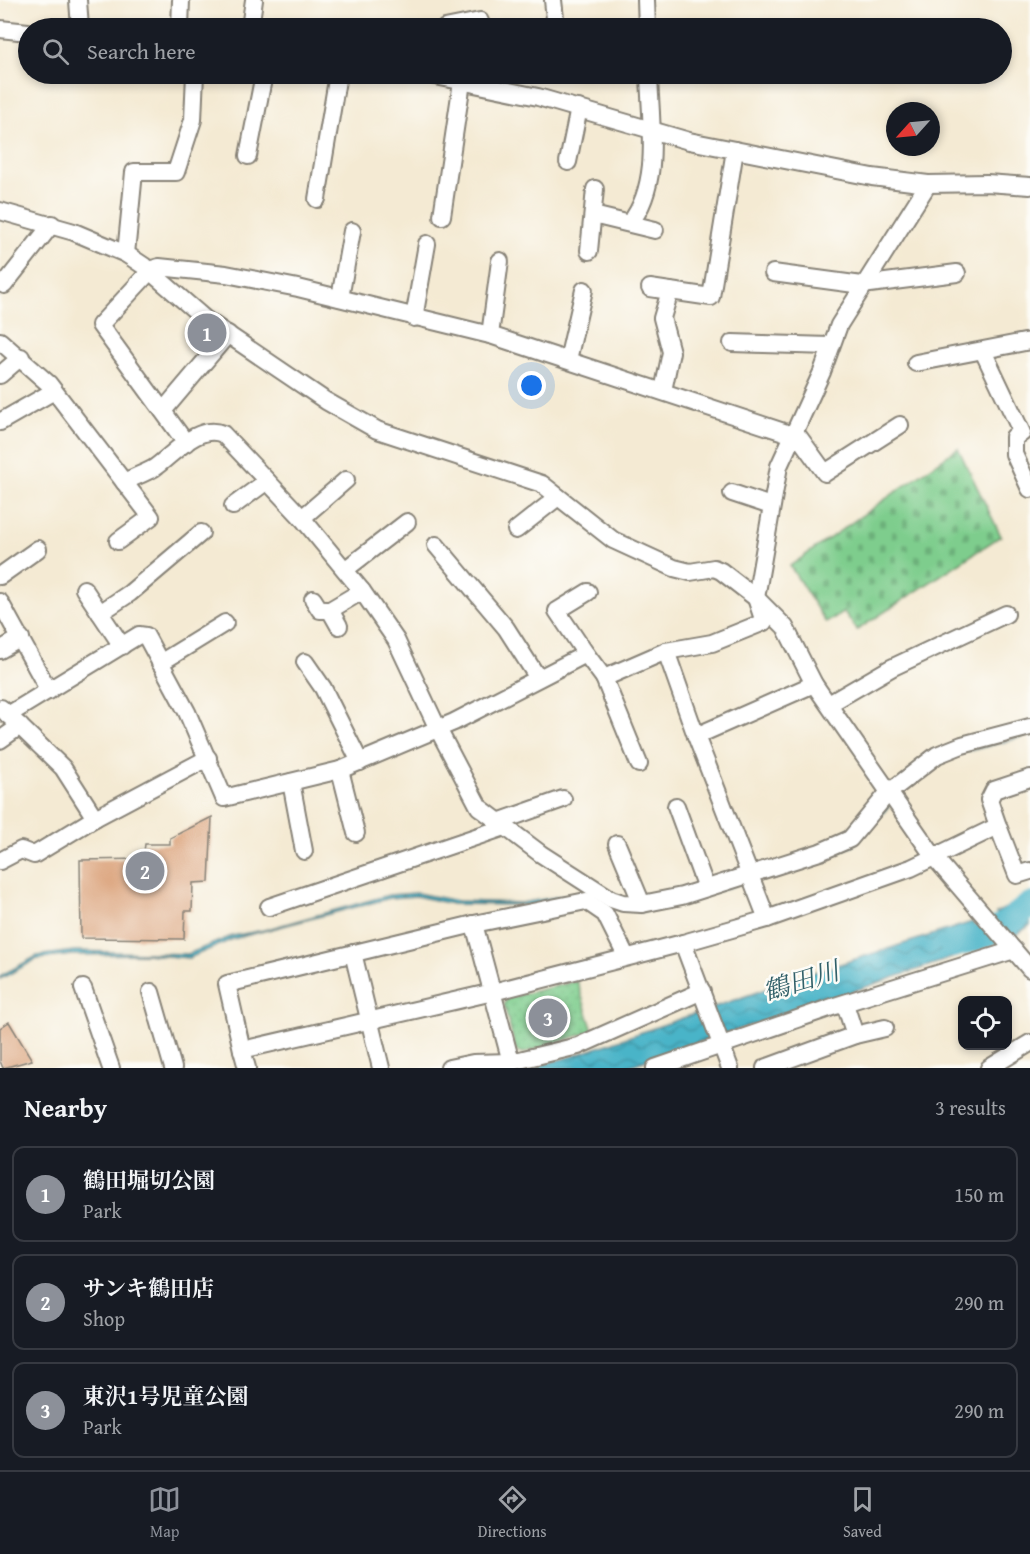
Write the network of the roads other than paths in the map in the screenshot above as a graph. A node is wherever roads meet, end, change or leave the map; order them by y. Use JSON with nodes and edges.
{"nodes":[{"id":1,"x":78,"y":0,"type":"edge"},
{"id":2,"x":181,"y":0,"type":"edge"},
{"id":3,"x":254,"y":0,"type":"edge"},
{"id":4,"x":553,"y":0,"type":"edge"},
{"id":5,"x":646,"y":0,"type":"edge"},
{"id":6,"x":79,"y":18,"type":"edge"},
{"id":7,"x":180,"y":18,"type":"edge"},
{"id":8,"x":251,"y":18,"type":"edge"},
{"id":9,"x":555,"y":18,"type":"edge"},
{"id":10,"x":647,"y":18,"type":"edge"},
{"id":11,"x":0,"y":29,"type":"edge"},
{"id":12,"x":18,"y":31,"type":"edge"},
{"id":13,"x":195,"y":84,"type":"edge"},
{"id":14,"x":262,"y":84,"type":"edge"},
{"id":15,"x":336,"y":84,"type":"edge"},
{"id":16,"x":462,"y":84,"type":"edge"},
{"id":17,"x":477,"y":84,"type":"edge"},
{"id":18,"x":649,"y":84,"type":"edge"},
{"id":19,"x":579,"y":108,"type":"junction"},
{"id":20,"x":651,"y":129,"type":"junction"},
{"id":21,"x":735,"y":150,"type":"junction"},
{"id":22,"x":248,"y":156,"type":"dead end"},
{"id":23,"x":568,"y":162,"type":"dead end"},
{"id":24,"x":928,"y":184,"type":"junction"},
{"id":25,"x":1030,"y":186,"type":"edge"},
{"id":26,"x":595,"y":189,"type":"dead end"},
{"id":27,"x":317,"y":198,"type":"dead end"},
{"id":28,"x":0,"y":211,"type":"edge"},
{"id":29,"x":593,"y":214,"type":"junction"},
{"id":30,"x":442,"y":216,"type":"dead end"},
{"id":31,"x":630,"y":223,"type":"junction"},
{"id":32,"x":52,"y":224,"type":"junction"},
{"id":33,"x":352,"y":231,"type":"dead end"},
{"id":34,"x":655,"y":231,"type":"dead end"},
{"id":35,"x":427,"y":244,"type":"dead end"},
{"id":36,"x":589,"y":251,"type":"dead end"},
{"id":37,"x":126,"y":254,"type":"junction"},
{"id":38,"x":500,"y":261,"type":"dead end"},
{"id":39,"x":149,"y":273,"type":"junction"},
{"id":40,"x":773,"y":273,"type":"dead end"},
{"id":41,"x":957,"y":273,"type":"dead end"},
{"id":42,"x":4,"y":285,"type":"dead end"},
{"id":43,"x":862,"y":285,"type":"junction"},
{"id":44,"x":650,"y":288,"type":"dead end"},
{"id":45,"x":584,"y":290,"type":"dead end"},
{"id":46,"x":670,"y":291,"type":"junction"},
{"id":47,"x":340,"y":298,"type":"junction"},
{"id":48,"x":414,"y":318,"type":"junction"},
{"id":49,"x":228,"y":334,"type":"junction"},
{"id":50,"x":490,"y":336,"type":"junction"},
{"id":51,"x":0,"y":341,"type":"edge"},
{"id":52,"x":1030,"y":341,"type":"edge"},
{"id":53,"x":732,"y":344,"type":"dead end"},
{"id":54,"x":830,"y":346,"type":"junction"},
{"id":55,"x":983,"y":351,"type":"junction"},
{"id":56,"x":21,"y":357,"type":"junction"},
{"id":57,"x":568,"y":360,"type":"junction"},
{"id":58,"x":916,"y":363,"type":"dead end"},
{"id":59,"x":0,"y":375,"type":"edge"},
{"id":60,"x":54,"y":391,"type":"junction"},
{"id":61,"x":663,"y":391,"type":"junction"},
{"id":62,"x":163,"y":411,"type":"junction"},
{"id":63,"x":0,"y":422,"type":"edge"},
{"id":64,"x":900,"y":425,"type":"dead end"},
{"id":65,"x":1026,"y":431,"type":"edge"},
{"id":66,"x":792,"y":434,"type":"junction"},
{"id":67,"x":186,"y":442,"type":"junction"},
{"id":68,"x":346,"y":480,"type":"dead end"},
{"id":69,"x":267,"y":481,"type":"junction"},
{"id":70,"x":124,"y":482,"type":"junction"},
{"id":71,"x":1030,"y":489,"type":"edge"},
{"id":72,"x":732,"y":493,"type":"dead end"},
{"id":73,"x":558,"y":497,"type":"junction"},
{"id":74,"x":233,"y":506,"type":"dead end"},
{"id":75,"x":771,"y":506,"type":"junction"},
{"id":76,"x":302,"y":518,"type":"junction"},
{"id":77,"x":407,"y":522,"type":"dead end"},
{"id":78,"x":516,"y":530,"type":"dead end"},
{"id":79,"x":201,"y":533,"type":"dead end"},
{"id":80,"x":118,"y":541,"type":"dead end"},
{"id":81,"x":436,"y":545,"type":"dead end"},
{"id":82,"x":38,"y":549,"type":"dead end"},
{"id":83,"x":346,"y":569,"type":"junction"},
{"id":84,"x":0,"y":576,"type":"edge"},
{"id":85,"x":84,"y":589,"type":"dead end"},
{"id":86,"x":362,"y":591,"type":"junction"},
{"id":87,"x":588,"y":592,"type":"dead end"},
{"id":88,"x":756,"y":598,"type":"junction"},
{"id":89,"x":313,"y":599,"type":"dead end"},
{"id":90,"x":0,"y":602,"type":"edge"},
{"id":91,"x":330,"y":610,"type":"junction"},
{"id":92,"x":100,"y":613,"type":"junction"},
{"id":93,"x":1006,"y":614,"type":"dead end"},
{"id":94,"x":225,"y":623,"type":"dead end"},
{"id":95,"x":339,"y":626,"type":"dead end"},
{"id":96,"x":21,"y":638,"type":"junction"},
{"id":97,"x":122,"y":646,"type":"junction"},
{"id":98,"x":0,"y":650,"type":"edge"},
{"id":99,"x":666,"y":651,"type":"junction"},
{"id":100,"x":586,"y":654,"type":"junction"},
{"id":101,"x":305,"y":662,"type":"dead end"},
{"id":102,"x":160,"y":663,"type":"junction"},
{"id":103,"x":538,"y":678,"type":"junction"},
{"id":104,"x":604,"y":678,"type":"junction"},
{"id":105,"x":814,"y":684,"type":"junction"},
{"id":106,"x":49,"y":691,"type":"junction"},
{"id":107,"x":829,"y":704,"type":"junction"},
{"id":108,"x":9,"y":716,"type":"edge"},
{"id":109,"x":1030,"y":727,"type":"edge"},
{"id":110,"x":438,"y":729,"type":"junction"},
{"id":111,"x":696,"y":736,"type":"junction"},
{"id":112,"x":0,"y":740,"type":"edge"},
{"id":113,"x":208,"y":758,"type":"junction"},
{"id":114,"x":360,"y":762,"type":"junction"},
{"id":115,"x":639,"y":764,"type":"dead end"},
{"id":116,"x":340,"y":770,"type":"junction"},
{"id":117,"x":1030,"y":778,"type":"edge"},
{"id":118,"x":291,"y":782,"type":"junction"},
{"id":119,"x":888,"y":793,"type":"junction"},
{"id":120,"x":563,"y":799,"type":"dead end"},
{"id":121,"x":676,"y":806,"type":"dead end"},
{"id":122,"x":95,"y":818,"type":"junction"},
{"id":123,"x":501,"y":824,"type":"junction"},
{"id":124,"x":998,"y":826,"type":"junction"},
{"id":125,"x":356,"y":833,"type":"dead end"},
{"id":126,"x":617,"y":844,"type":"dead end"},
{"id":127,"x":304,"y":851,"type":"dead end"},
{"id":128,"x":934,"y":857,"type":"junction"},
{"id":129,"x":0,"y":861,"type":"edge"},
{"id":130,"x":1030,"y":871,"type":"edge"},
{"id":131,"x":749,"y":874,"type":"junction"},
{"id":132,"x":706,"y":888,"type":"junction"},
{"id":133,"x":642,"y":904,"type":"junction"},
{"id":134,"x":269,"y":907,"type":"dead end"},
{"id":135,"x":767,"y":919,"type":"junction"},
{"id":136,"x":474,"y":924,"type":"junction"},
{"id":137,"x":683,"y":943,"type":"junction"},
{"id":138,"x":1014,"y":950,"type":"junction"},
{"id":139,"x":353,"y":953,"type":"junction"},
{"id":140,"x":626,"y":956,"type":"junction"},
{"id":141,"x":1030,"y":969,"type":"edge"},
{"id":142,"x":83,"y":988,"type":"dead end"},
{"id":143,"x":702,"y":991,"type":"junction"},
{"id":144,"x":151,"y":992,"type":"dead end"},
{"id":145,"x":493,"y":992,"type":"junction"},
{"id":146,"x":845,"y":1004,"type":"junction"},
{"id":147,"x":370,"y":1020,"type":"junction"},
{"id":148,"x":885,"y":1028,"type":"dead end"},
{"id":149,"x":855,"y":1035,"type":"junction"},
{"id":150,"x":1030,"y":1043,"type":"edge"},
{"id":151,"x":722,"y":1044,"type":"junction"},
{"id":152,"x":242,"y":1050,"type":"junction"},
{"id":153,"x":511,"y":1062,"type":"junction"},
{"id":154,"x":111,"y":1068,"type":"edge"},
{"id":155,"x":173,"y":1068,"type":"edge"},
{"id":156,"x":247,"y":1068,"type":"edge"},
{"id":157,"x":381,"y":1068,"type":"edge"},
{"id":158,"x":448,"y":1068,"type":"edge"},
{"id":159,"x":655,"y":1068,"type":"edge"},
{"id":160,"x":730,"y":1068,"type":"edge"},
{"id":161,"x":765,"y":1068,"type":"edge"},
{"id":162,"x":989,"y":1068,"type":"edge"}],
"edges":[{"from":1,"to":6,"type":"street"},
{"from":2,"to":7,"type":"street"},
{"from":3,"to":8,"type":"street"},
{"from":4,"to":9,"type":"street"},
{"from":5,"to":10,"type":"street"},
{"from":11,"to":12,"type":"street"},
{"from":13,"to":37,"type":"street"},
{"from":14,"to":22,"type":"street"},
{"from":15,"to":27,"type":"street"},
{"from":16,"to":30,"type":"street"},
{"from":17,"to":19,"type":"street"},
{"from":18,"to":20,"type":"street"},
{"from":19,"to":20,"type":"street"},
{"from":19,"to":23,"type":"street"},
{"from":20,"to":21,"type":"street"},
{"from":20,"to":31,"type":"street"},
{"from":21,"to":24,"type":"street"},
{"from":21,"to":46,"type":"street"},
{"from":24,"to":25,"type":"street"},
{"from":24,"to":43,"type":"street"},
{"from":26,"to":29,"type":"street"},
{"from":28,"to":32,"type":"street"},
{"from":29,"to":31,"type":"street"},
{"from":29,"to":36,"type":"street"},
{"from":31,"to":34,"type":"street"},
{"from":32,"to":37,"type":"street"},
{"from":32,"to":42,"type":"street"},
{"from":33,"to":47,"type":"street"},
{"from":35,"to":48,"type":"street"},
{"from":37,"to":39,"type":"street"},
{"from":38,"to":50,"type":"street"},
{"from":39,"to":47,"type":"street"},
{"from":39,"to":49,"type":"street"},
{"from":39,"to":62,"type":"street"},
{"from":40,"to":43,"type":"street"},
{"from":41,"to":43,"type":"street"},
{"from":43,"to":54,"type":"street"},
{"from":44,"to":46,"type":"street"},
{"from":45,"to":57,"type":"street"},
{"from":46,"to":61,"type":"street"},
{"from":47,"to":48,"type":"street"},
{"from":48,"to":50,"type":"street"},
{"from":49,"to":62,"type":"street"},
{"from":49,"to":73,"type":"street"},
{"from":50,"to":57,"type":"street"},
{"from":51,"to":56,"type":"street"},
{"from":52,"to":55,"type":"street"},
{"from":53,"to":54,"type":"street"},
{"from":54,"to":66,"type":"street"},
{"from":55,"to":58,"type":"street"},
{"from":55,"to":65,"type":"street"},
{"from":56,"to":59,"type":"street"},
{"from":56,"to":60,"type":"street"},
{"from":57,"to":61,"type":"street"},
{"from":60,"to":63,"type":"street"},
{"from":60,"to":70,"type":"street"},
{"from":61,"to":66,"type":"street"},
{"from":62,"to":67,"type":"street"},
{"from":64,"to":66,"type":"street"},
{"from":65,"to":71,"type":"street"},
{"from":66,"to":75,"type":"street"},
{"from":67,"to":69,"type":"street"},
{"from":67,"to":70,"type":"street"},
{"from":68,"to":76,"type":"street"},
{"from":69,"to":74,"type":"street"},
{"from":69,"to":76,"type":"street"},
{"from":70,"to":80,"type":"street"},
{"from":72,"to":75,"type":"street"},
{"from":73,"to":78,"type":"street"},
{"from":73,"to":88,"type":"street"},
{"from":75,"to":88,"type":"street"},
{"from":76,"to":83,"type":"street"},
{"from":77,"to":83,"type":"street"},
{"from":79,"to":92,"type":"street"},
{"from":81,"to":103,"type":"street"},
{"from":82,"to":84,"type":"street"},
{"from":83,"to":86,"type":"street"},
{"from":85,"to":92,"type":"street"},
{"from":86,"to":91,"type":"street"},
{"from":86,"to":110,"type":"street"},
{"from":87,"to":100,"type":"street"},
{"from":88,"to":99,"type":"street"},
{"from":88,"to":105,"type":"street"},
{"from":89,"to":91,"type":"street"},
{"from":90,"to":96,"type":"street"},
{"from":91,"to":95,"type":"street"},
{"from":92,"to":97,"type":"street"},
{"from":93,"to":107,"type":"street"},
{"from":94,"to":102,"type":"street"},
{"from":96,"to":98,"type":"street"},
{"from":96,"to":106,"type":"street"},
{"from":97,"to":102,"type":"street"},
{"from":97,"to":106,"type":"street"},
{"from":99,"to":104,"type":"street"},
{"from":99,"to":111,"type":"street"},
{"from":100,"to":103,"type":"street"},
{"from":100,"to":104,"type":"street"},
{"from":101,"to":114,"type":"street"},
{"from":102,"to":113,"type":"street"},
{"from":103,"to":110,"type":"street"},
{"from":104,"to":115,"type":"street"},
{"from":105,"to":107,"type":"street"},
{"from":105,"to":111,"type":"street"},
{"from":106,"to":108,"type":"street"},
{"from":107,"to":119,"type":"street"},
{"from":108,"to":112,"type":"street"},
{"from":108,"to":122,"type":"street"},
{"from":109,"to":119,"type":"street"},
{"from":110,"to":114,"type":"street"},
{"from":110,"to":123,"type":"street"},
{"from":111,"to":131,"type":"street"},
{"from":113,"to":118,"type":"street"},
{"from":113,"to":122,"type":"street"},
{"from":114,"to":116,"type":"street"},
{"from":116,"to":118,"type":"street"},
{"from":116,"to":125,"type":"street"},
{"from":117,"to":124,"type":"street"},
{"from":118,"to":127,"type":"street"},
{"from":119,"to":128,"type":"street"},
{"from":119,"to":131,"type":"street"},
{"from":120,"to":123,"type":"street"},
{"from":121,"to":132,"type":"street"},
{"from":122,"to":129,"type":"street"},
{"from":123,"to":133,"type":"street"},
{"from":123,"to":134,"type":"street"},
{"from":124,"to":128,"type":"street"},
{"from":124,"to":130,"type":"street"},
{"from":126,"to":133,"type":"street"},
{"from":128,"to":135,"type":"street"},
{"from":128,"to":138,"type":"street"},
{"from":131,"to":132,"type":"street"},
{"from":131,"to":135,"type":"street"},
{"from":132,"to":133,"type":"street"},
{"from":135,"to":137,"type":"street"},
{"from":136,"to":139,"type":"street"},
{"from":136,"to":140,"type":"street"},
{"from":136,"to":145,"type":"street"},
{"from":137,"to":140,"type":"street"},
{"from":137,"to":143,"type":"street"},
{"from":138,"to":141,"type":"street"},
{"from":138,"to":146,"type":"street"},
{"from":139,"to":147,"type":"street"},
{"from":139,"to":152,"type":"street"},
{"from":140,"to":145,"type":"street"},
{"from":142,"to":154,"type":"street"},
{"from":143,"to":151,"type":"street"},
{"from":143,"to":153,"type":"street"},
{"from":144,"to":155,"type":"street"},
{"from":145,"to":147,"type":"street"},
{"from":145,"to":153,"type":"street"},
{"from":146,"to":149,"type":"street"},
{"from":146,"to":151,"type":"street"},
{"from":147,"to":152,"type":"street"},
{"from":147,"to":157,"type":"street"},
{"from":148,"to":149,"type":"street"},
{"from":149,"to":161,"type":"street"},
{"from":150,"to":162,"type":"street"},
{"from":151,"to":159,"type":"street"},
{"from":151,"to":160,"type":"street"},
{"from":152,"to":156,"type":"street"},
{"from":153,"to":158,"type":"street"}]}
